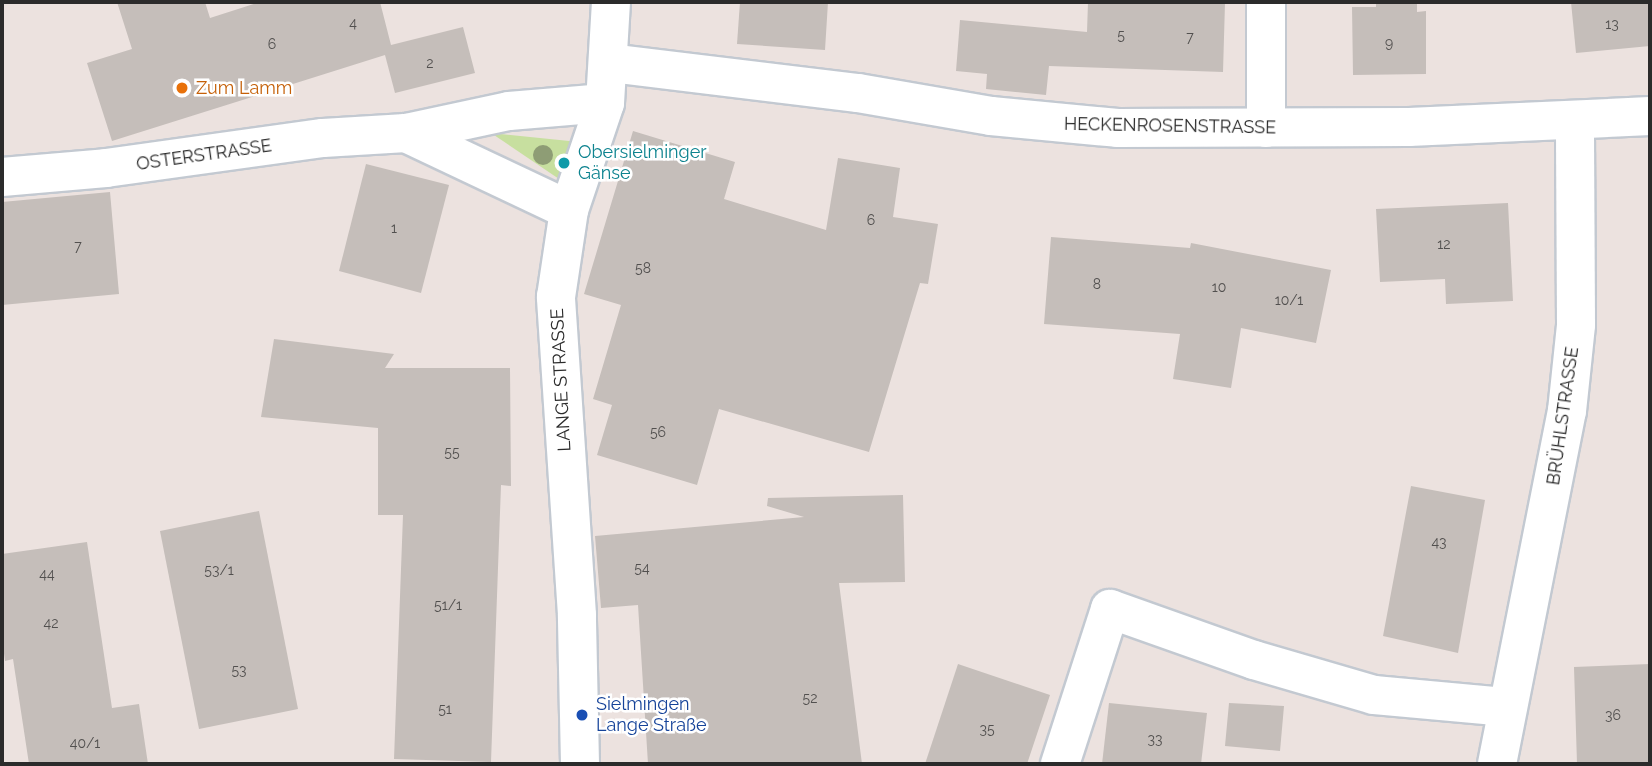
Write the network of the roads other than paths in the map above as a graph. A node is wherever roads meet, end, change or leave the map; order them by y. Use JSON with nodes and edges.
{"nodes":[{"id":1,"x":611,"y":2,"type":"edge"},
{"id":2,"x":1266,"y":2,"type":"edge"},
{"id":3,"x":610,"y":63,"type":"junction"},
{"id":4,"x":605,"y":103,"type":"junction"},
{"id":5,"x":1650,"y":116,"type":"edge"},
{"id":6,"x":1576,"y":121,"type":"junction"},
{"id":7,"x":1266,"y":128,"type":"junction"},
{"id":8,"x":406,"y":133,"type":"junction"},
{"id":9,"x":2,"y":177,"type":"edge"},
{"id":10,"x":569,"y":211,"type":"junction"},
{"id":11,"x":1507,"y":707,"type":"junction"},
{"id":12,"x":580,"y":764,"type":"edge"},
{"id":13,"x":1060,"y":764,"type":"edge"},
{"id":14,"x":1497,"y":764,"type":"edge"}],
"edges":[{"from":1,"to":3,"type":"street","name":"LANGE STRASSE"},
{"from":2,"to":7,"type":"street"},
{"from":3,"to":4,"type":"street","name":"LANGE STRASSE"},
{"from":3,"to":7,"type":"street","name":"HECKENROSENSTRASSE"},
{"from":4,"to":8,"type":"street","name":"OSTERSTRASSE"},
{"from":4,"to":10,"type":"street","name":"LANGE STRASSE"},
{"from":5,"to":6,"type":"street","name":"HECKENROSENSTRASSE"},
{"from":6,"to":7,"type":"street","name":"HECKENROSENSTRASSE"},
{"from":6,"to":11,"type":"street","name":"BRÜHLSTRASSE"},
{"from":8,"to":9,"type":"street","name":"OSTERSTRASSE"},
{"from":8,"to":10,"type":"street","name":"OSTERSTRASSE"},
{"from":10,"to":12,"type":"street","name":"LANGE STRASSE"},
{"from":11,"to":13,"type":"street"},
{"from":11,"to":14,"type":"street","name":"BRÜHLSTRASSE"}]}
